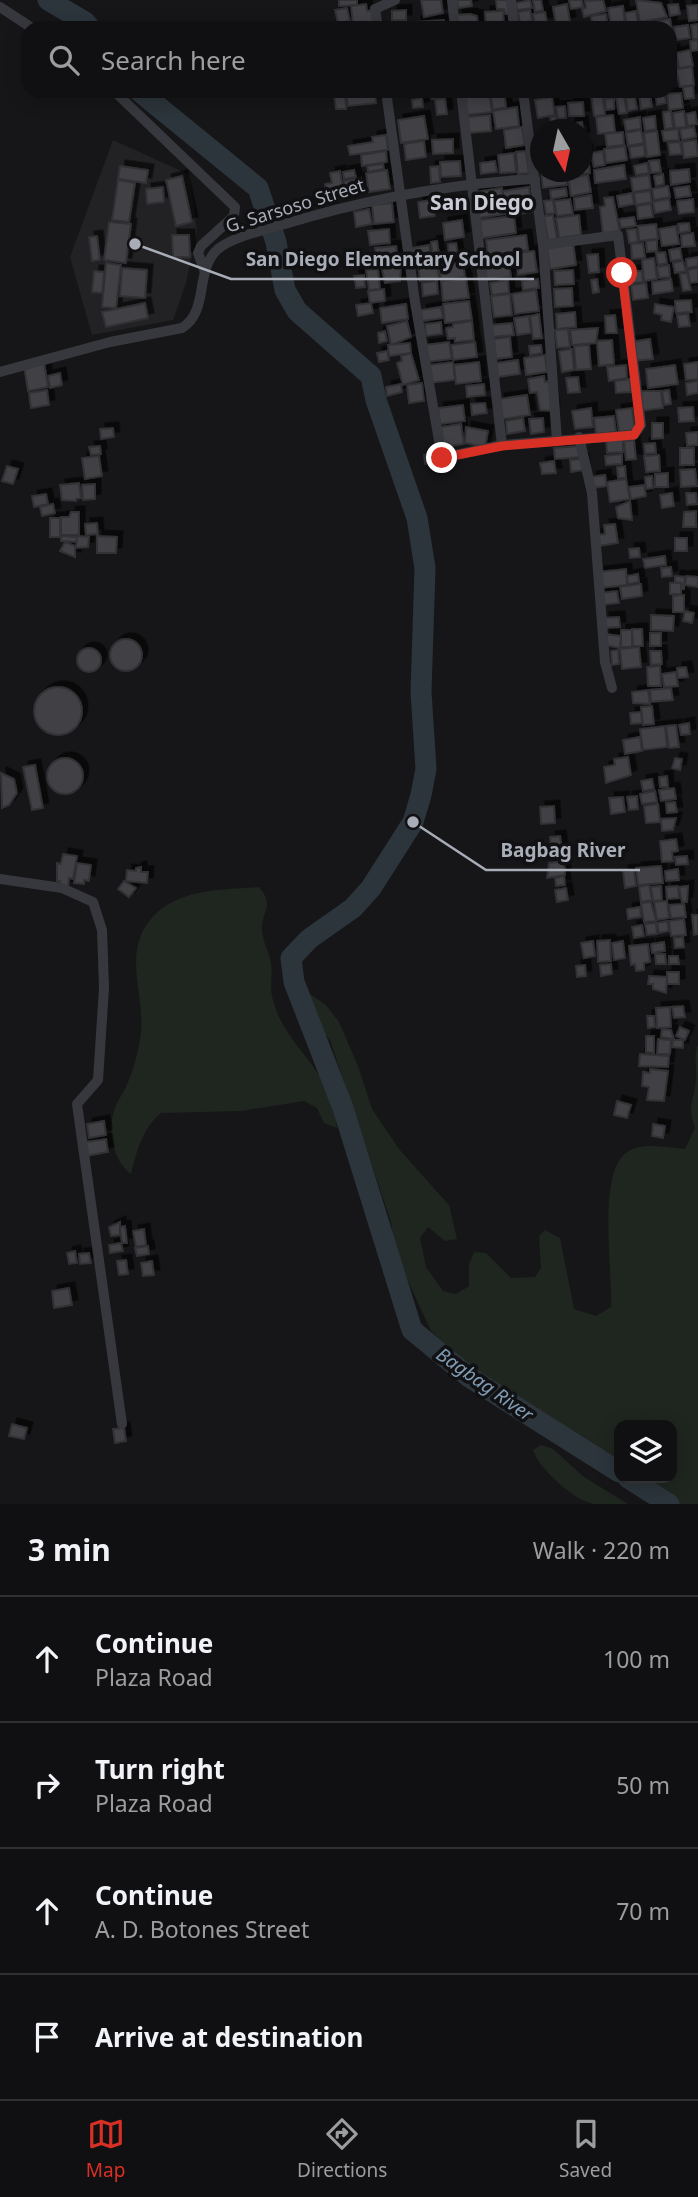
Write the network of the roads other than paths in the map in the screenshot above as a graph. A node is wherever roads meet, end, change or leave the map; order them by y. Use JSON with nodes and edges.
{"nodes":[{"id":1,"x":365,"y":0,"type":"edge"},
{"id":2,"x":395,"y":0,"type":"edge"},
{"id":3,"x":452,"y":0,"type":"edge"},
{"id":4,"x":510,"y":0,"type":"edge"},
{"id":5,"x":0,"y":7,"type":"edge"},
{"id":6,"x":375,"y":9,"type":"junction"},
{"id":7,"x":21,"y":21,"type":"edge"},
{"id":8,"x":376,"y":21,"type":"edge"},
{"id":9,"x":454,"y":21,"type":"edge"},
{"id":10,"x":513,"y":21,"type":"edge"},
{"id":11,"x":121,"y":98,"type":"edge"},
{"id":12,"x":387,"y":98,"type":"edge"},
{"id":13,"x":462,"y":98,"type":"edge"},
{"id":14,"x":524,"y":98,"type":"edge"},
{"id":15,"x":530,"y":142,"type":"edge"},
{"id":16,"x":530,"y":179,"type":"edge"},
{"id":17,"x":535,"y":182,"type":"edge"},
{"id":18,"x":470,"y":183,"type":"junction"},
{"id":19,"x":399,"y":194,"type":"junction"},
{"id":20,"x":542,"y":245,"type":"junction"},
{"id":21,"x":205,"y":273,"type":"junction"},
{"id":22,"x":0,"y":372,"type":"edge"},
{"id":23,"x":579,"y":437,"type":"junction"},
{"id":24,"x":557,"y":441,"type":"junction"},
{"id":25,"x":502,"y":446,"type":"junction"},
{"id":26,"x":612,"y":688,"type":"dead end"},
{"id":27,"x":0,"y":879,"type":"edge"},
{"id":28,"x":122,"y":1424,"type":"dead end"}],
"edges":[{"from":1,"to":6,"type":"street"},
{"from":2,"to":6,"type":"street"},
{"from":3,"to":9,"type":"street"},
{"from":4,"to":10,"type":"street"},
{"from":5,"to":7,"type":"street"},
{"from":6,"to":8,"type":"street"},
{"from":11,"to":21,"type":"street"},
{"from":12,"to":19,"type":"street"},
{"from":13,"to":18,"type":"street"},
{"from":14,"to":15,"type":"street"},
{"from":16,"to":18,"type":"street","name":"G. Sarsoso Street"},
{"from":17,"to":20,"type":"street"},
{"from":18,"to":19,"type":"street","name":"G. Sarsoso Street"},
{"from":18,"to":25,"type":"street"},
{"from":19,"to":21,"type":"street","name":"G. Sarsoso Street"},
{"from":19,"to":25,"type":"street"},
{"from":20,"to":23,"type":"street"},
{"from":20,"to":24,"type":"street"},
{"from":21,"to":22,"type":"street","name":"G. Sarsoso Street"},
{"from":23,"to":24,"type":"street"},
{"from":23,"to":26,"type":"street"},
{"from":24,"to":25,"type":"street"},
{"from":27,"to":28,"type":"street"}]}
